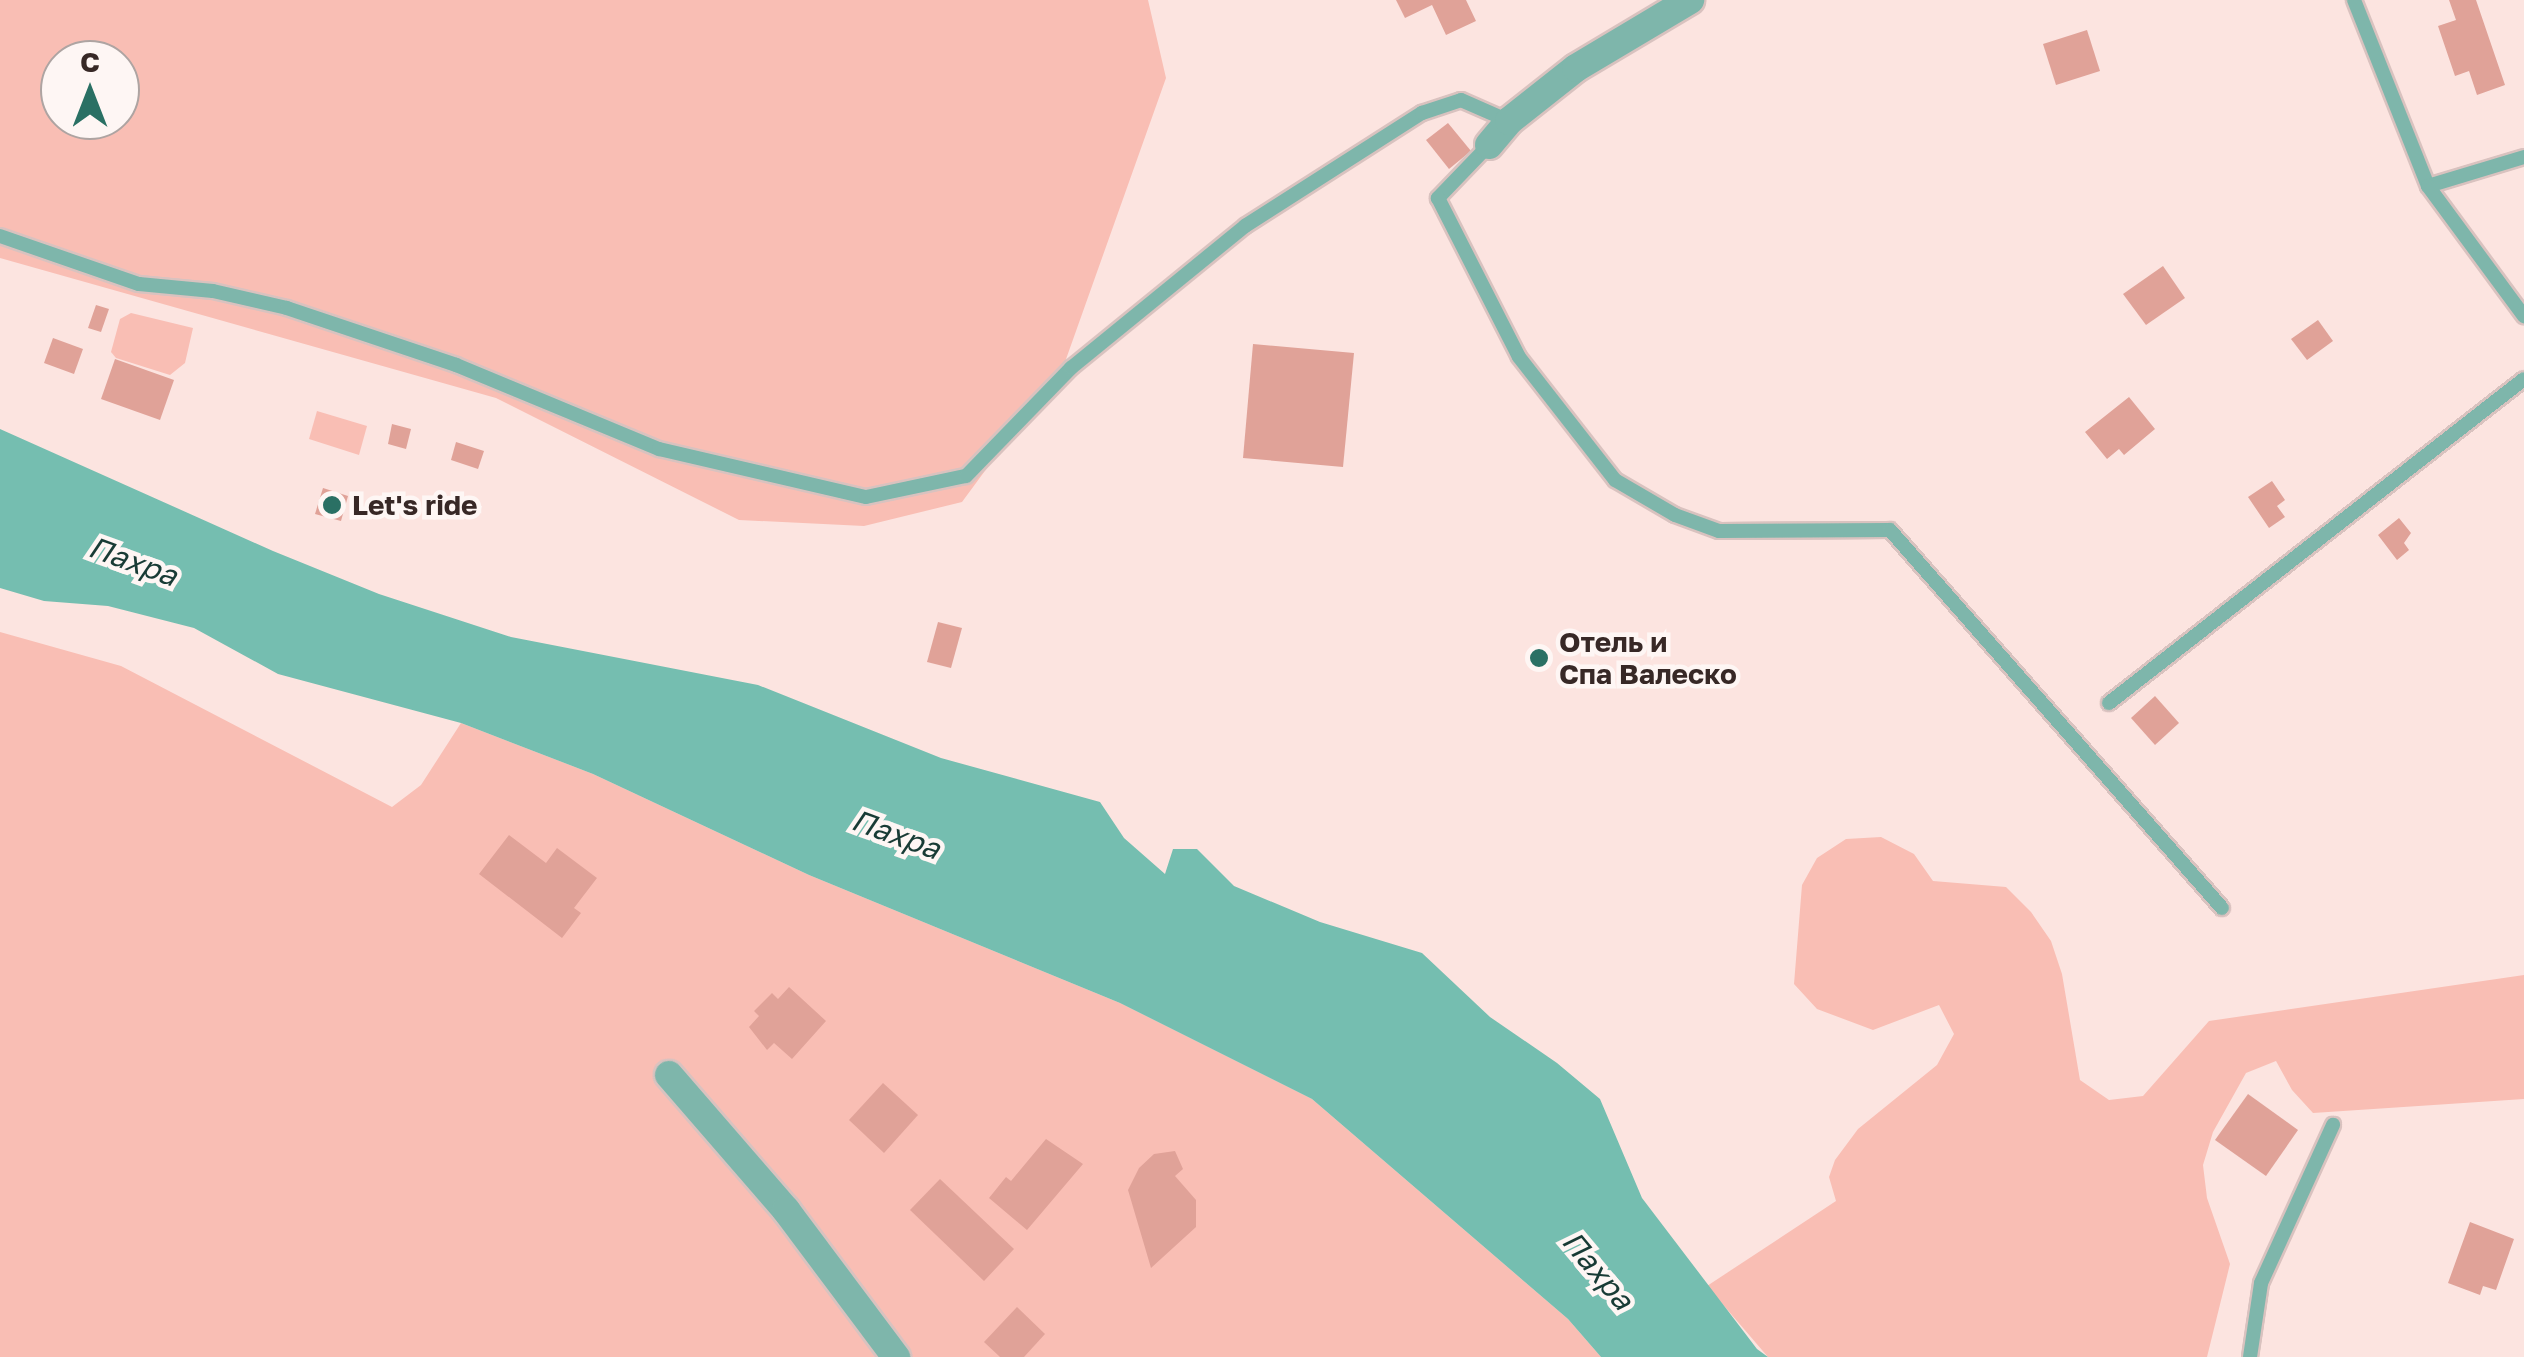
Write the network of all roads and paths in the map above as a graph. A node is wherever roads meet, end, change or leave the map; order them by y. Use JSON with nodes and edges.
{"nodes":[{"id":1,"x":1690,"y":0,"type":"edge"},
{"id":2,"x":2354,"y":0,"type":"edge"},
{"id":3,"x":1509,"y":121,"type":"junction"},
{"id":4,"x":1489,"y":145,"type":"joint"},
{"id":5,"x":2524,"y":157,"type":"edge"},
{"id":6,"x":2428,"y":186,"type":"junction"},
{"id":7,"x":0,"y":236,"type":"edge"},
{"id":8,"x":2524,"y":316,"type":"edge"},
{"id":9,"x":2524,"y":379,"type":"edge"},
{"id":10,"x":2109,"y":703,"type":"dead end"},
{"id":11,"x":2222,"y":908,"type":"dead end"},
{"id":12,"x":669,"y":1075,"type":"dead end"},
{"id":13,"x":2333,"y":1125,"type":"dead end"},
{"id":14,"x":896,"y":1357,"type":"edge"},
{"id":15,"x":2250,"y":1357,"type":"edge"}],
"edges":[{"from":1,"to":3,"type":"street"},
{"from":2,"to":6,"type":"lane"},
{"from":3,"to":4,"type":"street"},
{"from":3,"to":7,"type":"lane"},
{"from":4,"to":11,"type":"lane"},
{"from":5,"to":6,"type":"lane"},
{"from":6,"to":8,"type":"lane"},
{"from":9,"to":10,"type":"lane"},
{"from":12,"to":14,"type":"street"},
{"from":13,"to":15,"type":"lane"}]}
